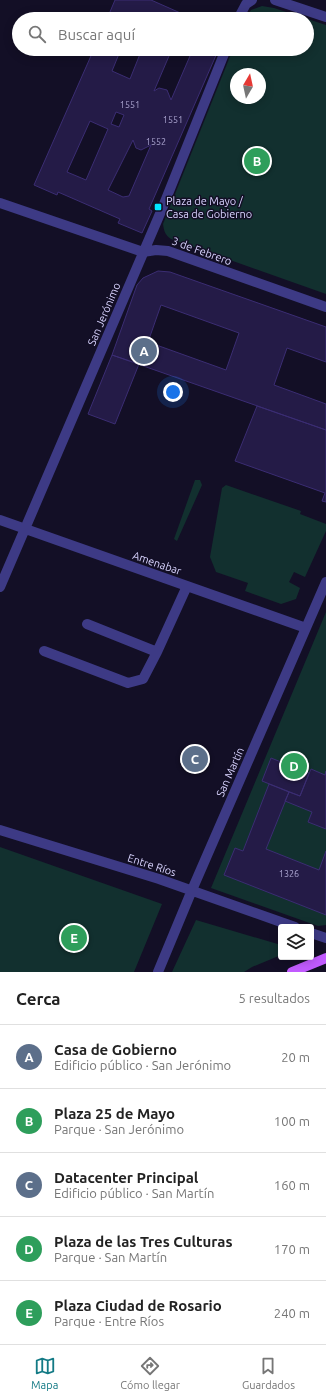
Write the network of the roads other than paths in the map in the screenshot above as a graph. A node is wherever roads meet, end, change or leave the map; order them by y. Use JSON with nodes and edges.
{"nodes":[{"id":1,"x":252,"y":0,"type":"edge"},
{"id":2,"x":275,"y":0,"type":"edge"},
{"id":3,"x":242,"y":12,"type":"edge"},
{"id":4,"x":311,"y":12,"type":"edge"},
{"id":5,"x":314,"y":13,"type":"edge"},
{"id":6,"x":326,"y":17,"type":"edge"},
{"id":7,"x":223,"y":56,"type":"edge"},
{"id":8,"x":0,"y":203,"type":"edge"},
{"id":9,"x":143,"y":252,"type":"junction"},
{"id":10,"x":326,"y":307,"type":"edge"},
{"id":11,"x":0,"y":520,"type":"edge"},
{"id":12,"x":25,"y":530,"type":"junction"},
{"id":13,"x":326,"y":582,"type":"edge"},
{"id":14,"x":187,"y":586,"type":"junction"},
{"id":15,"x":0,"y":587,"type":"edge"},
{"id":16,"x":87,"y":624,"type":"dead end"},
{"id":17,"x":306,"y":628,"type":"junction"},
{"id":18,"x":44,"y":651,"type":"dead end"},
{"id":19,"x":157,"y":652,"type":"junction"},
{"id":20,"x":0,"y":830,"type":"edge"},
{"id":21,"x":192,"y":890,"type":"junction"},
{"id":22,"x":288,"y":924,"type":"edge"},
{"id":23,"x":314,"y":933,"type":"edge"},
{"id":24,"x":326,"y":938,"type":"edge"},
{"id":25,"x":326,"y":958,"type":"edge"},
{"id":26,"x":158,"y":972,"type":"edge"},
{"id":27,"x":292,"y":972,"type":"edge"}],
"edges":[{"from":1,"to":3,"type":"street"},
{"from":2,"to":4,"type":"street"},
{"from":5,"to":6,"type":"street"},
{"from":7,"to":9,"type":"street","name":"San Jerónimo"},
{"from":8,"to":9,"type":"street","name":"3 de Febrero"},
{"from":9,"to":10,"type":"street","name":"3 de Febrero"},
{"from":9,"to":12,"type":"street","name":"San Jerónimo"},
{"from":11,"to":12,"type":"street","name":"Amenabar"},
{"from":12,"to":14,"type":"street","name":"Amenabar"},
{"from":12,"to":15,"type":"street","name":"San Jerónimo"},
{"from":13,"to":17,"type":"street","name":"San Martín"},
{"from":14,"to":17,"type":"street","name":"Amenabar"},
{"from":14,"to":19,"type":"street"},
{"from":16,"to":19,"type":"street"},
{"from":17,"to":21,"type":"street","name":"San Martín"},
{"from":18,"to":19,"type":"street"},
{"from":20,"to":21,"type":"street","name":"Entre Ríos"},
{"from":21,"to":22,"type":"street","name":"Entre Ríos"},
{"from":21,"to":26,"type":"street","name":"San Martín"},
{"from":23,"to":24,"type":"street"},
{"from":25,"to":27,"type":"main road"}]}
